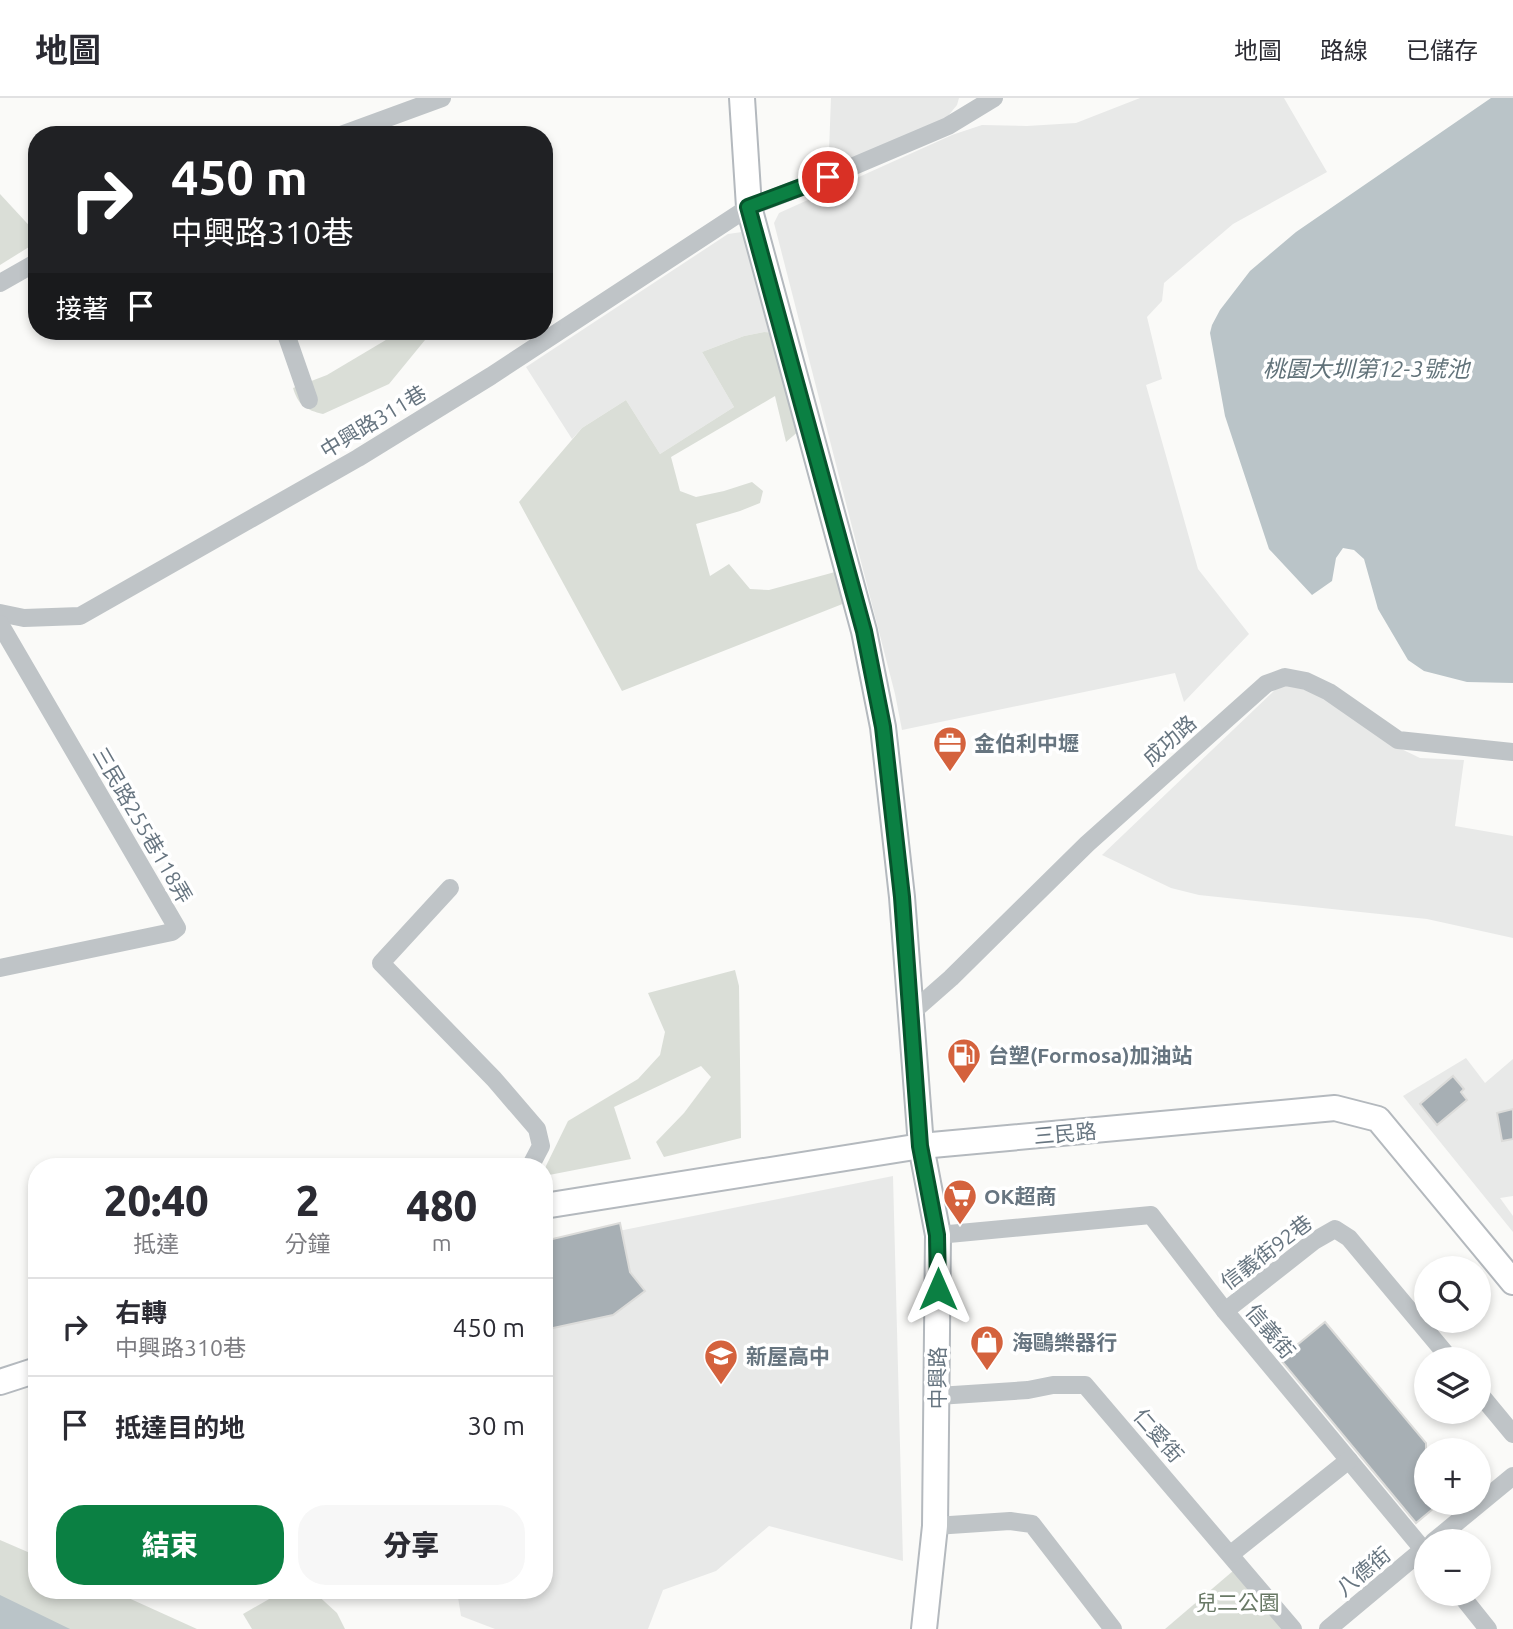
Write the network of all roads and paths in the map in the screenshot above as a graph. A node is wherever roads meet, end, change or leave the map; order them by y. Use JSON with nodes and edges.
{"nodes":[{"id":1,"x":442,"y":98,"type":"edge"},
{"id":2,"x":742,"y":98,"type":"edge"},
{"id":3,"x":994,"y":98,"type":"edge"},
{"id":4,"x":366,"y":126,"type":"edge"},
{"id":5,"x":748,"y":207,"type":"junction"},
{"id":6,"x":28,"y":267,"type":"edge"},
{"id":7,"x":0,"y":284,"type":"edge"},
{"id":8,"x":553,"y":335,"type":"edge"},
{"id":9,"x":288,"y":340,"type":"edge"},
{"id":10,"x":546,"y":340,"type":"edge"},
{"id":11,"x":309,"y":400,"type":"dead end"},
{"id":12,"x":0,"y":613,"type":"edge"},
{"id":13,"x":0,"y":624,"type":"edge"},
{"id":14,"x":1513,"y":752,"type":"edge"},
{"id":15,"x":450,"y":888,"type":"dead end"},
{"id":16,"x":0,"y":968,"type":"edge"},
{"id":17,"x":910,"y":1014,"type":"junction"},
{"id":18,"x":920,"y":1146,"type":"junction"},
{"id":19,"x":535,"y":1158,"type":"edge"},
{"id":20,"x":553,"y":1205,"type":"edge"},
{"id":21,"x":937,"y":1235,"type":"junction"},
{"id":22,"x":1513,"y":1282,"type":"edge"},
{"id":23,"x":1225,"y":1311,"type":"junction"},
{"id":24,"x":1440,"y":1347,"type":"edge"},
{"id":25,"x":28,"y":1373,"type":"edge"},
{"id":26,"x":0,"y":1382,"type":"edge"},
{"id":27,"x":938,"y":1396,"type":"junction"},
{"id":28,"x":1491,"y":1407,"type":"edge"},
{"id":29,"x":1513,"y":1434,"type":"edge"},
{"id":30,"x":1349,"y":1460,"type":"junction"},
{"id":31,"x":1513,"y":1476,"type":"edge"},
{"id":32,"x":935,"y":1526,"type":"junction"},
{"id":33,"x":1450,"y":1529,"type":"edge"},
{"id":34,"x":1414,"y":1533,"type":"edge"},
{"id":35,"x":1231,"y":1554,"type":"junction"},
{"id":36,"x":1414,"y":1559,"type":"edge"},
{"id":37,"x":1470,"y":1606,"type":"edge"},
{"id":38,"x":924,"y":1629,"type":"edge"},
{"id":39,"x":1113,"y":1629,"type":"edge"},
{"id":40,"x":1293,"y":1629,"type":"edge"},
{"id":41,"x":1328,"y":1629,"type":"edge"},
{"id":42,"x":1488,"y":1629,"type":"edge"}],
"edges":[{"from":1,"to":4,"type":"street"},
{"from":2,"to":5,"type":"street","name":"中興路"},
{"from":3,"to":5,"type":"street","name":"中興路311巷"},
{"from":5,"to":8,"type":"street","name":"中興路311巷"},
{"from":5,"to":17,"type":"street","name":"中興路"},
{"from":6,"to":7,"type":"street"},
{"from":9,"to":11,"type":"street"},
{"from":10,"to":12,"type":"street","name":"中興路311巷"},
{"from":13,"to":16,"type":"street","name":"三民路255巷118弄"},
{"from":14,"to":17,"type":"street","name":"成功路"},
{"from":15,"to":19,"type":"street"},
{"from":17,"to":18,"type":"street","name":"中興路"},
{"from":18,"to":20,"type":"street","name":"三民路"},
{"from":18,"to":21,"type":"street","name":"中興路"},
{"from":18,"to":22,"type":"street","name":"三民路"},
{"from":21,"to":23,"type":"street","name":"信義街"},
{"from":21,"to":27,"type":"street","name":"中興路"},
{"from":23,"to":24,"type":"street","name":"信義街92巷"},
{"from":23,"to":30,"type":"street","name":"信義街"},
{"from":25,"to":26,"type":"street"},
{"from":27,"to":32,"type":"street","name":"中興路"},
{"from":27,"to":35,"type":"street","name":"仁愛街"},
{"from":28,"to":29,"type":"street"},
{"from":30,"to":34,"type":"street","name":"信義街"},
{"from":30,"to":35,"type":"street"},
{"from":31,"to":33,"type":"street","name":"八德街"},
{"from":32,"to":38,"type":"street","name":"中興路"},
{"from":32,"to":39,"type":"street"},
{"from":35,"to":40,"type":"street","name":"仁愛街"},
{"from":36,"to":41,"type":"street","name":"八德街"},
{"from":37,"to":42,"type":"street"}]}
